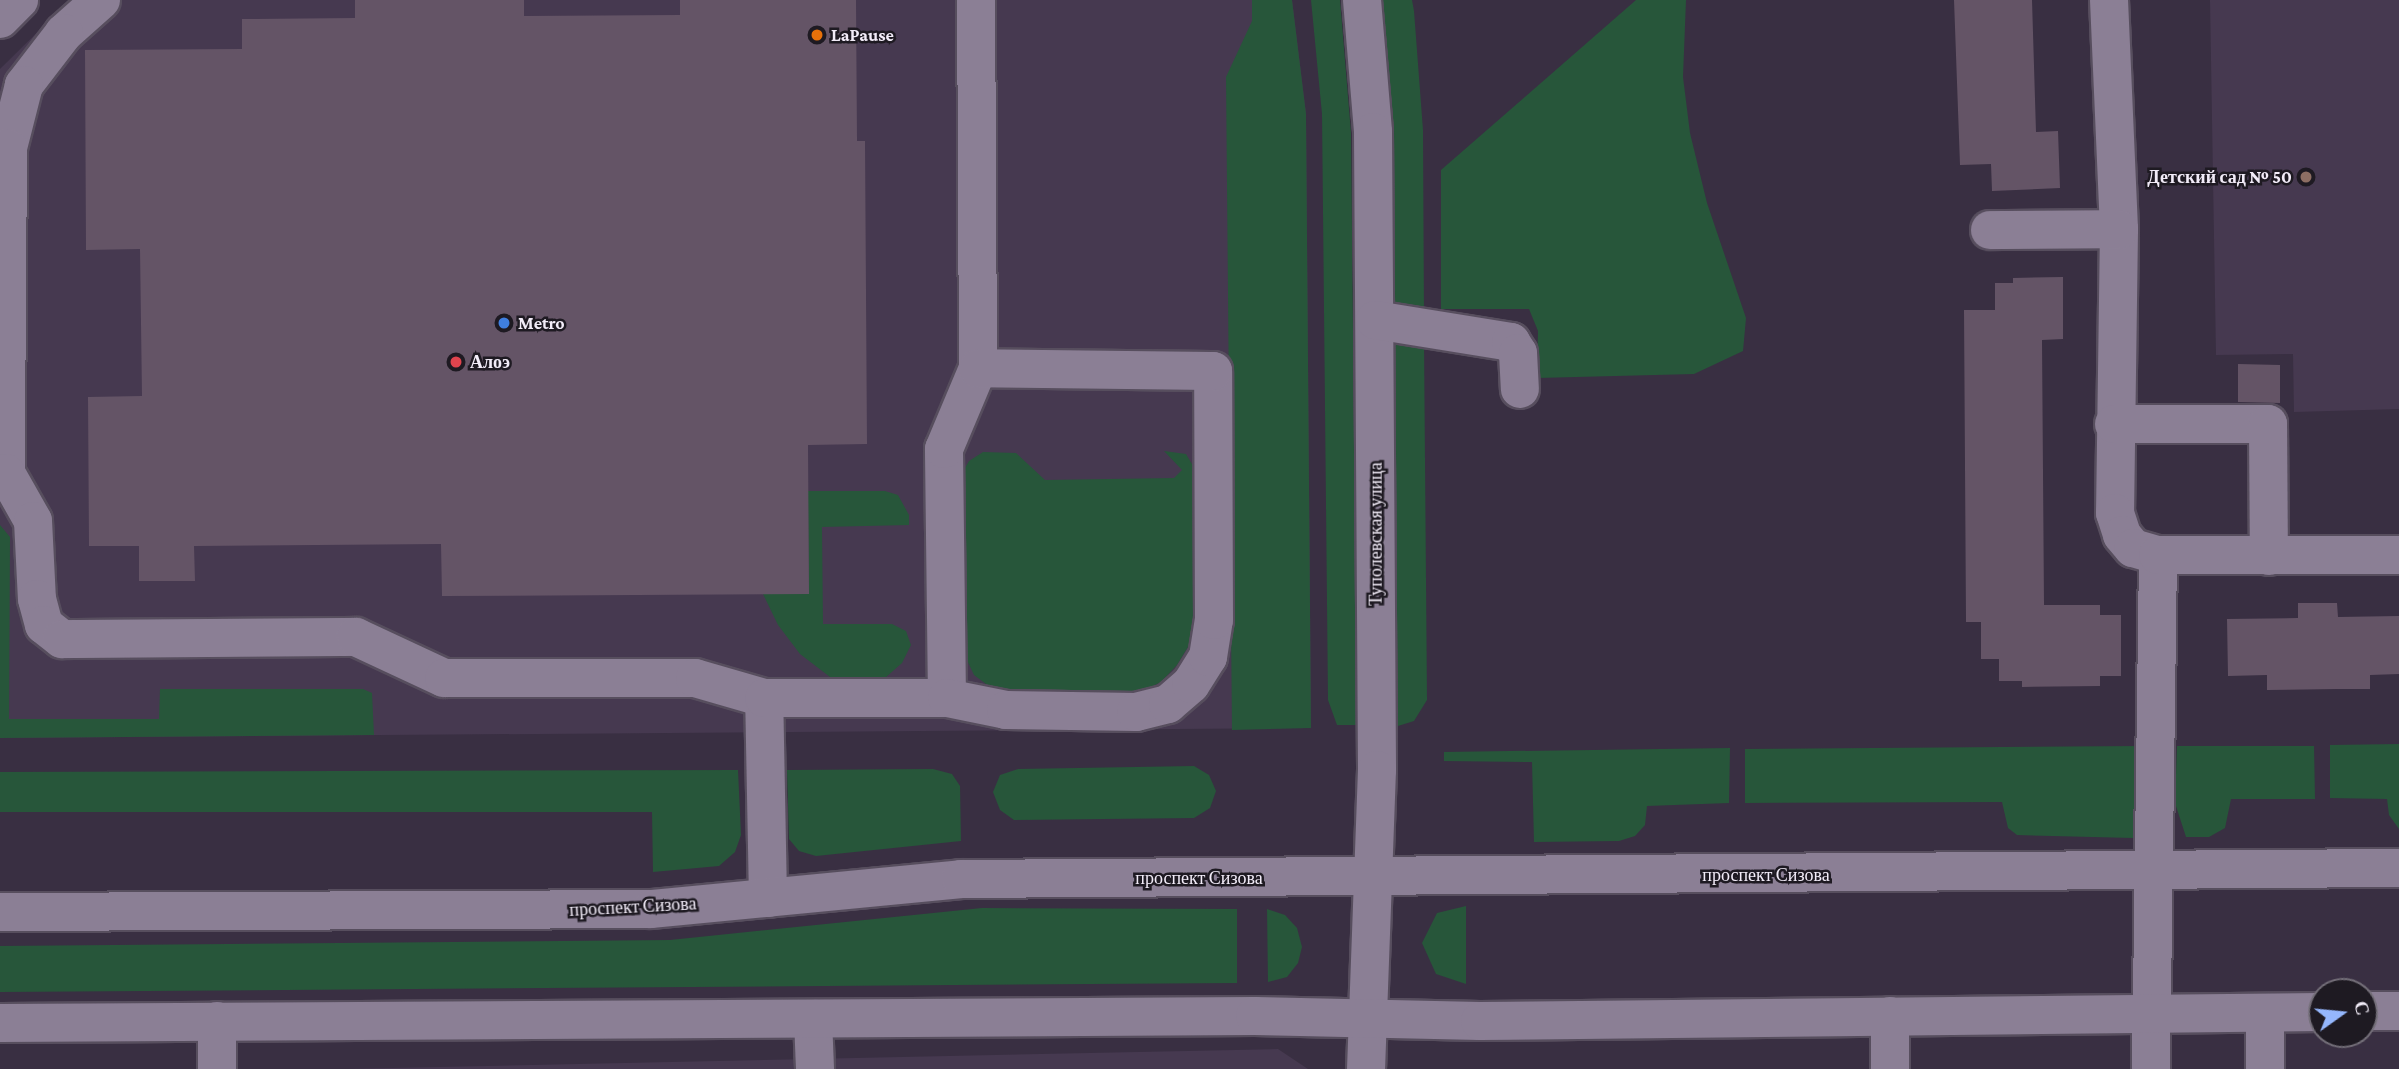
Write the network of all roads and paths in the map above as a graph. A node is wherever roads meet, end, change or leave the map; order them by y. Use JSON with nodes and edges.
{"nodes":[{"id":1,"x":19,"y":0,"type":"edge"},
{"id":2,"x":101,"y":0,"type":"edge"},
{"id":3,"x":976,"y":0,"type":"edge"},
{"id":4,"x":1362,"y":0,"type":"edge"},
{"id":5,"x":2109,"y":0,"type":"edge"},
{"id":6,"x":0,"y":19,"type":"edge"},
{"id":7,"x":2119,"y":229,"type":"junction"},
{"id":8,"x":1990,"y":230,"type":"dead end"},
{"id":9,"x":1375,"y":320,"type":"junction"},
{"id":10,"x":978,"y":368,"type":"junction"},
{"id":11,"x":1520,"y":389,"type":"dead end"},
{"id":12,"x":2114,"y":424,"type":"junction"},
{"id":13,"x":2158,"y":555,"type":"junction"},
{"id":14,"x":2399,"y":555,"type":"edge"},
{"id":15,"x":2269,"y":556,"type":"junction"},
{"id":16,"x":764,"y":698,"type":"junction"},
{"id":17,"x":947,"y":698,"type":"junction"},
{"id":18,"x":2399,"y":868,"type":"edge"},
{"id":19,"x":2153,"y":874,"type":"junction"},
{"id":20,"x":1373,"y":877,"type":"junction"},
{"id":21,"x":768,"y":898,"type":"junction"},
{"id":22,"x":0,"y":912,"type":"edge"},
{"id":23,"x":2378,"y":1011,"type":"edge"},
{"id":24,"x":2399,"y":1011,"type":"edge"},
{"id":25,"x":2308,"y":1012,"type":"edge"},
{"id":26,"x":2265,"y":1013,"type":"junction"},
{"id":27,"x":2152,"y":1014,"type":"junction"},
{"id":28,"x":1890,"y":1016,"type":"junction"},
{"id":29,"x":813,"y":1018,"type":"junction"},
{"id":30,"x":1368,"y":1019,"type":"junction"},
{"id":31,"x":217,"y":1021,"type":"junction"},
{"id":32,"x":0,"y":1023,"type":"edge"},
{"id":33,"x":217,"y":1069,"type":"edge"},
{"id":34,"x":815,"y":1069,"type":"edge"},
{"id":35,"x":1366,"y":1069,"type":"edge"},
{"id":36,"x":1890,"y":1069,"type":"edge"},
{"id":37,"x":2151,"y":1069,"type":"edge"},
{"id":38,"x":2265,"y":1069,"type":"edge"}],
"edges":[{"from":1,"to":6,"type":"street"},
{"from":2,"to":16,"type":"street"},
{"from":3,"to":10,"type":"street"},
{"from":4,"to":9,"type":"street","name":"Туполевская улица"},
{"from":5,"to":7,"type":"street"},
{"from":7,"to":8,"type":"street"},
{"from":7,"to":12,"type":"street"},
{"from":9,"to":11,"type":"street"},
{"from":9,"to":20,"type":"street","name":"Туполевская улица"},
{"from":10,"to":17,"type":"street"},
{"from":10,"to":17,"type":"street"},
{"from":12,"to":13,"type":"street"},
{"from":12,"to":15,"type":"street"},
{"from":13,"to":15,"type":"street"},
{"from":13,"to":19,"type":"street"},
{"from":14,"to":15,"type":"street"},
{"from":16,"to":17,"type":"street"},
{"from":16,"to":21,"type":"street"},
{"from":18,"to":19,"type":"street","name":"проспект Сизова"},
{"from":19,"to":20,"type":"street","name":"проспект Сизова"},
{"from":19,"to":27,"type":"street"},
{"from":20,"to":21,"type":"street","name":"проспект Сизова"},
{"from":20,"to":30,"type":"street","name":"Туполевская улица"},
{"from":21,"to":22,"type":"street","name":"проспект Сизова"},
{"from":23,"to":24,"type":"street"},
{"from":25,"to":26,"type":"street"},
{"from":26,"to":27,"type":"street"},
{"from":26,"to":38,"type":"street"},
{"from":27,"to":28,"type":"street"},
{"from":27,"to":37,"type":"street"},
{"from":28,"to":30,"type":"street"},
{"from":28,"to":36,"type":"street"},
{"from":29,"to":30,"type":"street"},
{"from":29,"to":31,"type":"street"},
{"from":29,"to":34,"type":"street"},
{"from":30,"to":35,"type":"street","name":"Туполевская улица"},
{"from":31,"to":32,"type":"street"},
{"from":31,"to":33,"type":"street"}]}
